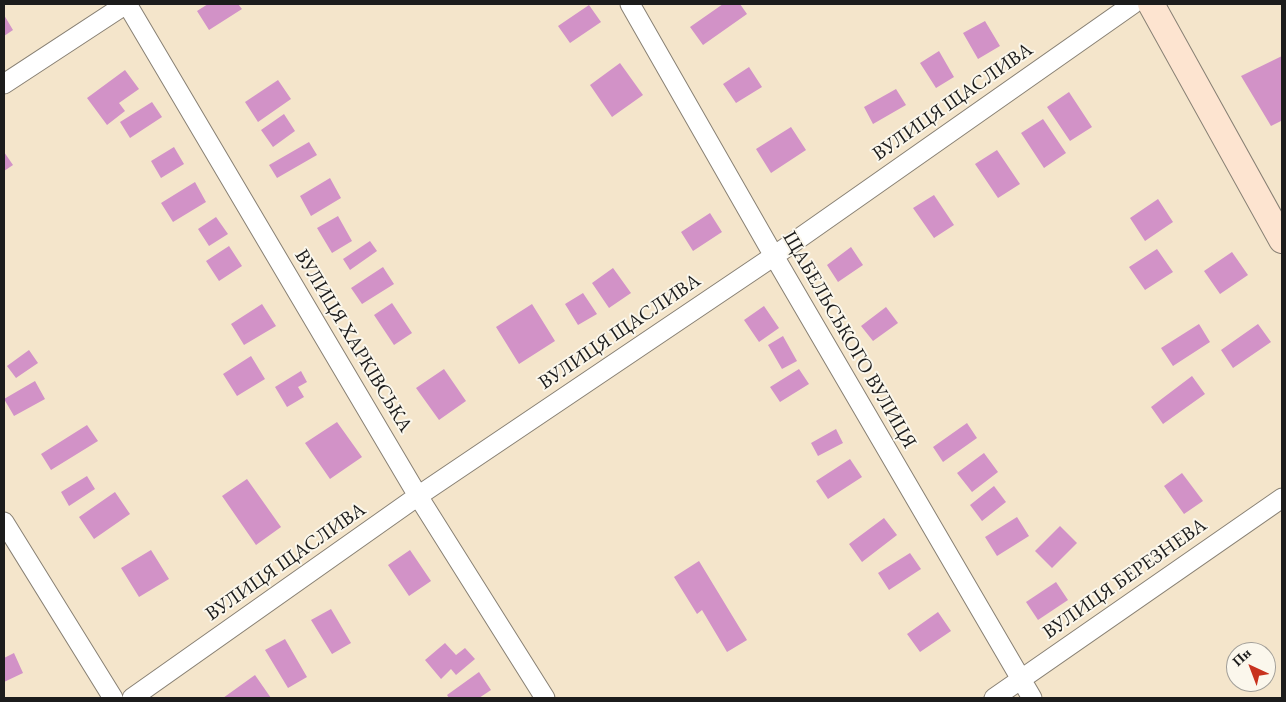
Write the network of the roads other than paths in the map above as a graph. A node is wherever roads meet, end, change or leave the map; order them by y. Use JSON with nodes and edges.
{"nodes":[{"id":1,"x":126,"y":4,"type":"edge"},
{"id":2,"x":630,"y":4,"type":"edge"},
{"id":3,"x":1133,"y":4,"type":"edge"},
{"id":4,"x":1151,"y":4,"type":"edge"},
{"id":5,"x":4,"y":84,"type":"edge"},
{"id":6,"x":1282,"y":240,"type":"edge"},
{"id":7,"x":774,"y":256,"type":"junction"},
{"id":8,"x":418,"y":496,"type":"junction"},
{"id":9,"x":1282,"y":498,"type":"edge"},
{"id":10,"x":4,"y":522,"type":"edge"},
{"id":11,"x":1021,"y":679,"type":"junction"},
{"id":12,"x":113,"y":698,"type":"edge"},
{"id":13,"x":132,"y":698,"type":"edge"},
{"id":14,"x":544,"y":698,"type":"edge"},
{"id":15,"x":994,"y":698,"type":"edge"},
{"id":16,"x":1032,"y":698,"type":"edge"}],
"edges":[{"from":1,"to":5,"type":"street"},
{"from":1,"to":8,"type":"street","name":"ВУЛИЦЯ ХАРКІВСЬКА"},
{"from":2,"to":7,"type":"street","name":"ЩАБЕЛЬСЬКОГО ВУЛИЦЯ"},
{"from":3,"to":7,"type":"street","name":"ВУЛИЦЯ ЩАСЛИВА"},
{"from":4,"to":6,"type":"main road"},
{"from":7,"to":8,"type":"street","name":"ВУЛИЦЯ ЩАСЛИВА"},
{"from":7,"to":11,"type":"street","name":"ЩАБЕЛЬСЬКОГО ВУЛИЦЯ"},
{"from":8,"to":13,"type":"street","name":"ВУЛИЦЯ ЩАСЛИВА"},
{"from":8,"to":14,"type":"street","name":"ВУЛИЦЯ ХАРКІВСЬКА"},
{"from":9,"to":11,"type":"street","name":"ВУЛИЦЯ БЕРЕЗНЕВА"},
{"from":10,"to":12,"type":"street"},
{"from":11,"to":15,"type":"street","name":"ВУЛИЦЯ БЕРЕЗНЕВА"},
{"from":11,"to":16,"type":"street","name":"ЩАБЕЛЬСЬКОГО ВУЛИЦЯ"}]}
